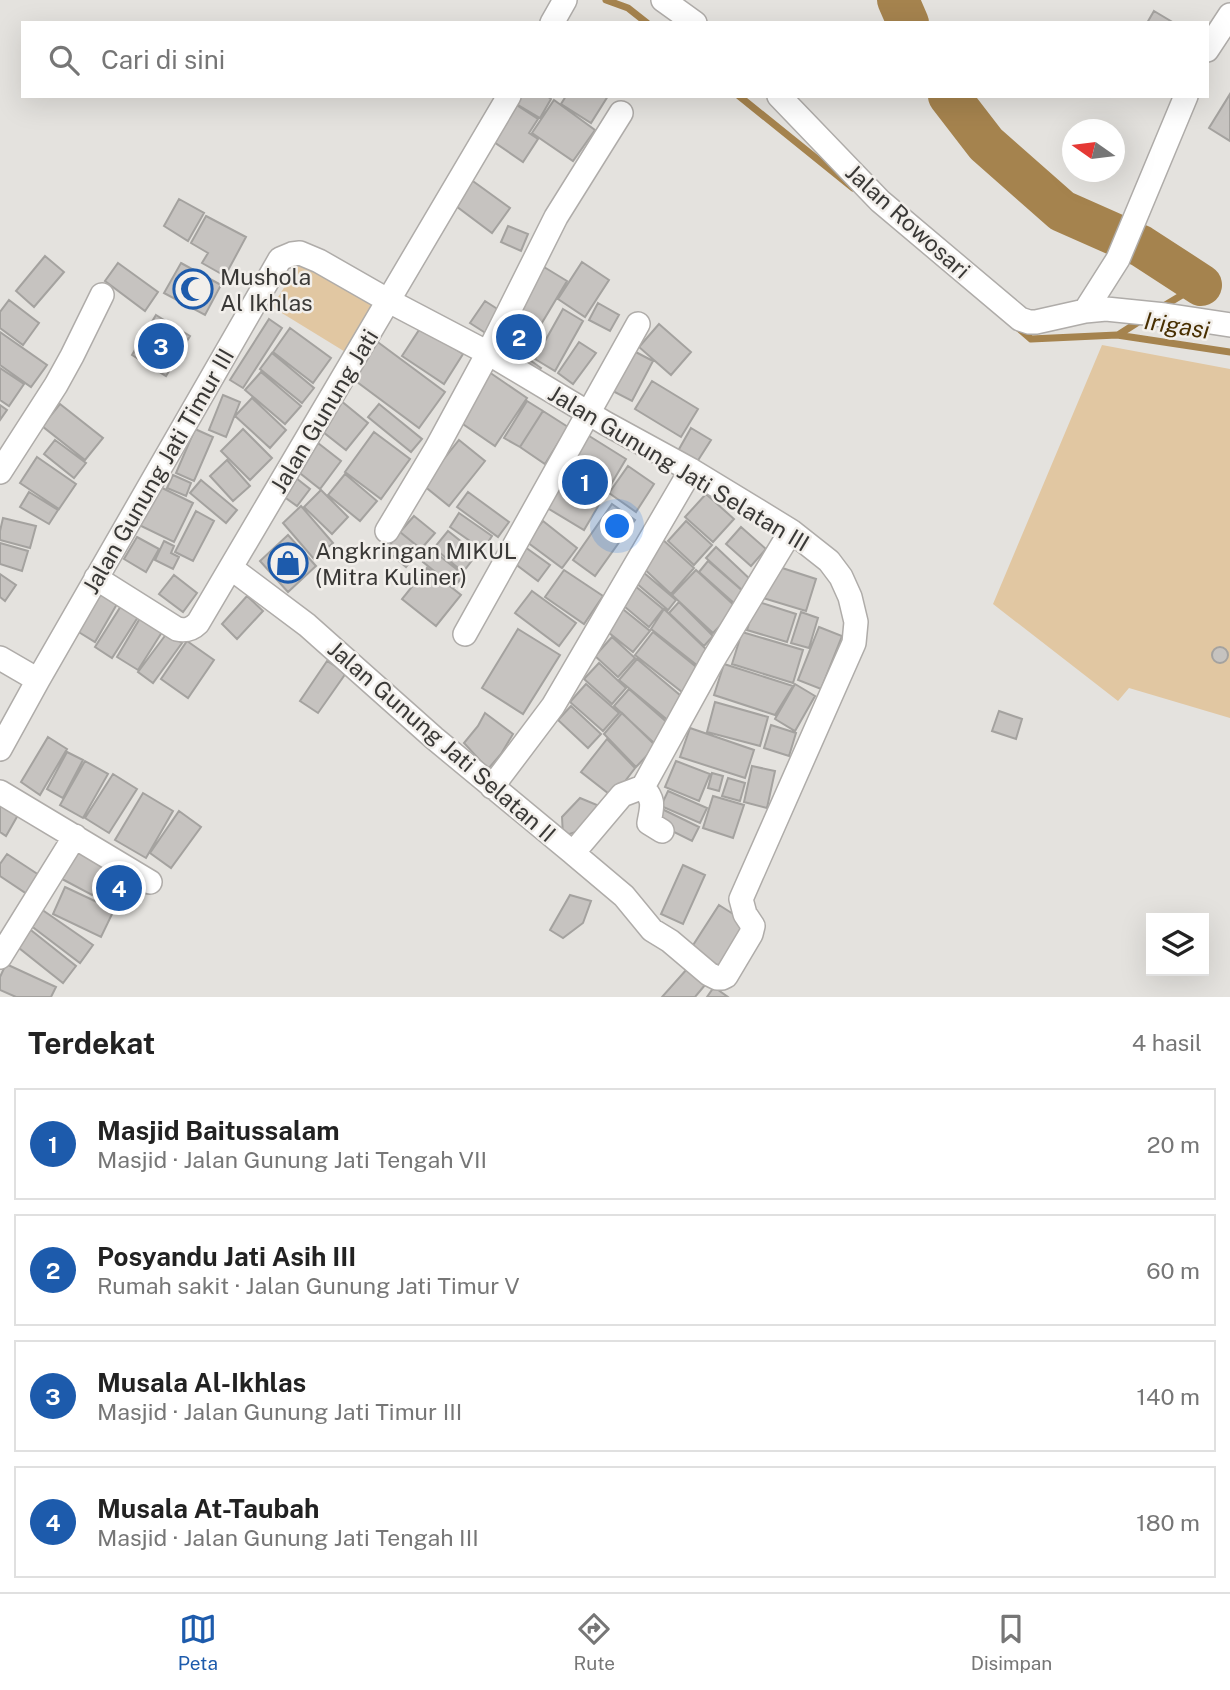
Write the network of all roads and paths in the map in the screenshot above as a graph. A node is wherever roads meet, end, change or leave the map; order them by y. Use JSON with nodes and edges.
{"nodes":[{"id":1,"x":565,"y":0,"type":"edge"},
{"id":2,"x":663,"y":0,"type":"edge"},
{"id":3,"x":1230,"y":15,"type":"edge"},
{"id":4,"x":553,"y":21,"type":"edge"},
{"id":5,"x":692,"y":21,"type":"edge"},
{"id":6,"x":1209,"y":47,"type":"edge"},
{"id":7,"x":508,"y":98,"type":"edge"},
{"id":8,"x":781,"y":98,"type":"edge"},
{"id":9,"x":1185,"y":98,"type":"edge"},
{"id":10,"x":621,"y":113,"type":"dead end"},
{"id":11,"x":102,"y":295,"type":"dead end"},
{"id":12,"x":389,"y":301,"type":"junction"},
{"id":13,"x":1085,"y":311,"type":"junction"},
{"id":14,"x":638,"y":324,"type":"dead end"},
{"id":15,"x":1230,"y":326,"type":"edge"},
{"id":16,"x":488,"y":353,"type":"junction"},
{"id":17,"x":588,"y":412,"type":"junction"},
{"id":18,"x":691,"y":470,"type":"junction"},
{"id":19,"x":0,"y":472,"type":"edge"},
{"id":20,"x":387,"y":531,"type":"dead end"},
{"id":21,"x":791,"y":531,"type":"junction"},
{"id":22,"x":230,"y":568,"type":"junction"},
{"id":23,"x":96,"y":579,"type":"junction"},
{"id":24,"x":464,"y":634,"type":"dead end"},
{"id":25,"x":0,"y":658,"type":"edge"},
{"id":26,"x":38,"y":680,"type":"junction"},
{"id":27,"x":0,"y":749,"type":"edge"},
{"id":28,"x":492,"y":787,"type":"junction"},
{"id":29,"x":643,"y":787,"type":"junction"},
{"id":30,"x":0,"y":792,"type":"edge"},
{"id":31,"x":662,"y":831,"type":"dead end"},
{"id":32,"x":75,"y":836,"type":"junction"},
{"id":33,"x":573,"y":853,"type":"junction"},
{"id":34,"x":150,"y":881,"type":"dead end"},
{"id":35,"x":0,"y":957,"type":"edge"}],
"edges":[{"from":1,"to":4,"type":"street"},
{"from":2,"to":5,"type":"street"},
{"from":3,"to":6,"type":"street"},
{"from":7,"to":12,"type":"street","name":"Jalan Gunung Jati"},
{"from":8,"to":13,"type":"street","name":"Jalan Rowosari"},
{"from":9,"to":13,"type":"street"},
{"from":10,"to":16,"type":"street"},
{"from":11,"to":19,"type":"street"},
{"from":12,"to":16,"type":"street","name":"Jalan Gunung Jati Selatan III"},
{"from":12,"to":22,"type":"street","name":"Jalan Gunung Jati"},
{"from":12,"to":23,"type":"street","name":"Jalan Gunung Jati Timur III"},
{"from":13,"to":15,"type":"street","name":"Jalan Rowosari"},
{"from":14,"to":17,"type":"street"},
{"from":16,"to":17,"type":"street","name":"Jalan Gunung Jati Selatan III"},
{"from":16,"to":20,"type":"street"},
{"from":17,"to":18,"type":"street","name":"Jalan Gunung Jati Selatan III"},
{"from":17,"to":24,"type":"street"},
{"from":18,"to":21,"type":"street","name":"Jalan Gunung Jati Selatan III"},
{"from":18,"to":28,"type":"street"},
{"from":21,"to":29,"type":"street"},
{"from":21,"to":33,"type":"street","name":"Jalan Gunung Jati Selatan III"},
{"from":22,"to":23,"type":"street","name":"Jalan Gunung Jati"},
{"from":22,"to":28,"type":"street","name":"Jalan Gunung Jati Selatan II"},
{"from":23,"to":26,"type":"street","name":"Jalan Gunung Jati Timur III"},
{"from":25,"to":26,"type":"street"},
{"from":26,"to":27,"type":"street","name":"Jalan Gunung Jati Timur III"},
{"from":28,"to":33,"type":"street","name":"Jalan Gunung Jati Selatan II"},
{"from":29,"to":31,"type":"street"},
{"from":29,"to":33,"type":"street","name":"Jalan Gunung Jati Selatan II"},
{"from":30,"to":32,"type":"street"},
{"from":32,"to":34,"type":"street"},
{"from":32,"to":35,"type":"street"}]}
